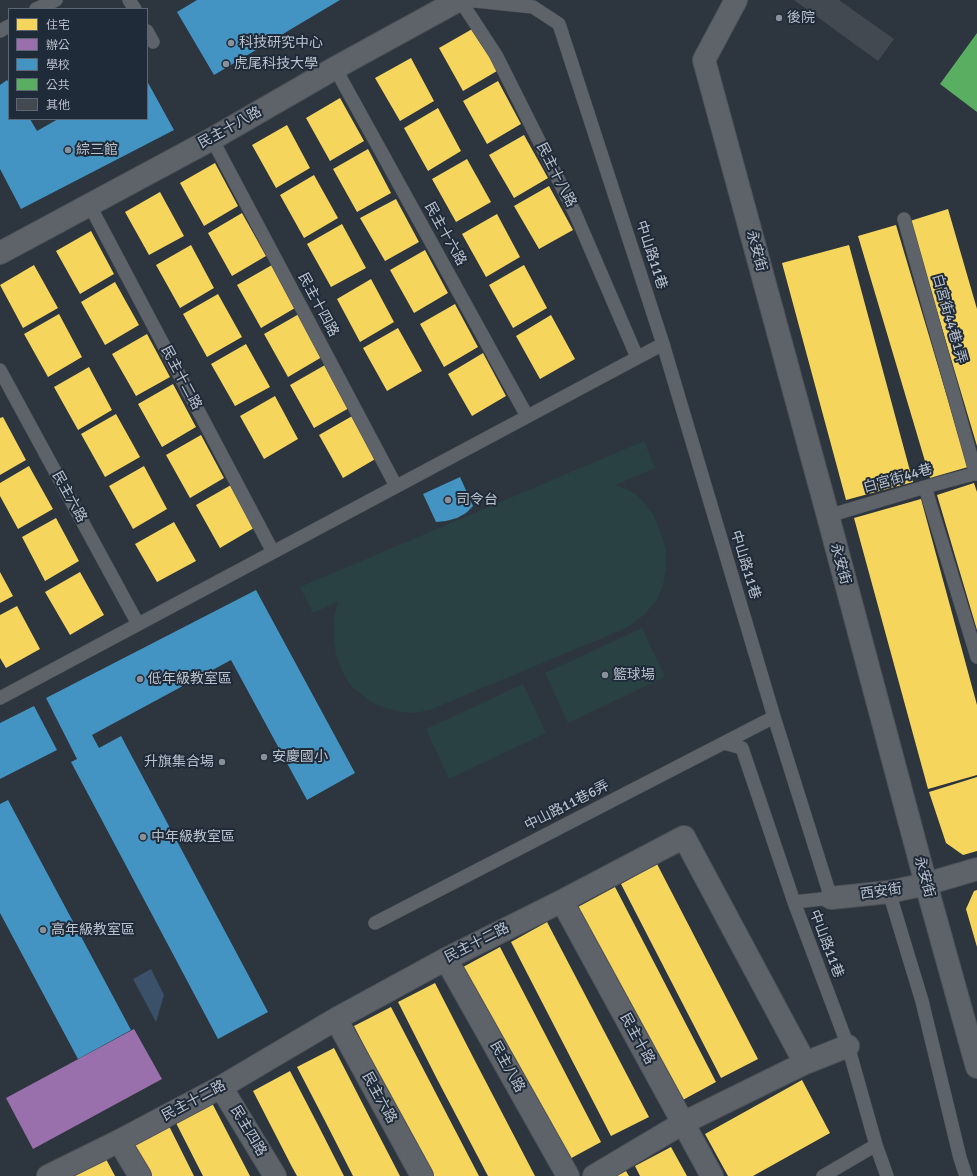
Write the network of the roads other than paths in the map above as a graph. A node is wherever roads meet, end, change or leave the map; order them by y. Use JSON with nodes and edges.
{"nodes":[{"id":1,"x":56,"y":0,"type":"edge"},
{"id":2,"x":459,"y":0,"type":"edge"},
{"id":3,"x":466,"y":0,"type":"edge"},
{"id":4,"x":736,"y":0,"type":"edge"},
{"id":5,"x":532,"y":4,"type":"edge"},
{"id":6,"x":38,"y":8,"type":"edge"},
{"id":7,"x":335,"y":68,"type":"junction"},
{"id":8,"x":212,"y":139,"type":"junction"},
{"id":9,"x":89,"y":204,"type":"junction"},
{"id":10,"x":904,"y":219,"type":"dead end"},
{"id":11,"x":0,"y":254,"type":"edge"},
{"id":12,"x":663,"y":344,"type":"junction"},
{"id":13,"x":637,"y":358,"type":"junction"},
{"id":14,"x":0,"y":370,"type":"edge"},
{"id":15,"x":527,"y":416,"type":"junction"},
{"id":16,"x":976,"y":474,"type":"edge"},
{"id":17,"x":396,"y":486,"type":"junction"},
{"id":18,"x":925,"y":487,"type":"junction"},
{"id":19,"x":828,"y":516,"type":"junction"},
{"id":20,"x":273,"y":552,"type":"junction"},
{"id":21,"x":138,"y":624,"type":"junction"},
{"id":22,"x":977,"y":657,"type":"edge"},
{"id":23,"x":0,"y":698,"type":"edge"},
{"id":24,"x":774,"y":717,"type":"junction"},
{"id":25,"x":724,"y":743,"type":"junction"},
{"id":26,"x":977,"y":869,"type":"edge"},
{"id":27,"x":926,"y":884,"type":"junction"},
{"id":28,"x":889,"y":892,"type":"junction"},
{"id":29,"x":831,"y":898,"type":"junction"},
{"id":30,"x":562,"y":901,"type":"junction"},
{"id":31,"x":794,"y":902,"type":"junction"},
{"id":32,"x":375,"y":923,"type":"dead end"},
{"id":33,"x":446,"y":959,"type":"junction"},
{"id":34,"x":336,"y":1019,"type":"junction"},
{"id":35,"x":848,"y":1046,"type":"junction"},
{"id":36,"x":805,"y":1063,"type":"junction"},
{"id":37,"x":977,"y":1067,"type":"edge"},
{"id":38,"x":221,"y":1086,"type":"junction"},
{"id":39,"x":683,"y":1123,"type":"junction"},
{"id":40,"x":119,"y":1141,"type":"junction"},
{"id":41,"x":876,"y":1145,"type":"junction"},
{"id":42,"x":48,"y":1176,"type":"edge"},
{"id":43,"x":140,"y":1176,"type":"edge"},
{"id":44,"x":275,"y":1176,"type":"edge"},
{"id":45,"x":422,"y":1176,"type":"edge"},
{"id":46,"x":568,"y":1176,"type":"edge"},
{"id":47,"x":594,"y":1176,"type":"edge"},
{"id":48,"x":712,"y":1176,"type":"edge"},
{"id":49,"x":823,"y":1176,"type":"edge"},
{"id":50,"x":887,"y":1176,"type":"edge"},
{"id":51,"x":966,"y":1176,"type":"edge"}],
"edges":[{"from":1,"to":6,"type":"lane"},
{"from":2,"to":7,"type":"street","name":"民主十八路"},
{"from":2,"to":13,"type":"lane","name":"民主十八路"},
{"from":3,"to":5,"type":"lane","name":"中山路11巷"},
{"from":4,"to":19,"type":"street","name":"永安街"},
{"from":5,"to":12,"type":"lane","name":"中山路11巷"},
{"from":7,"to":8,"type":"street","name":"民主十八路"},
{"from":7,"to":15,"type":"lane","name":"民主十六路"},
{"from":8,"to":9,"type":"street","name":"民主十八路"},
{"from":8,"to":17,"type":"lane","name":"民主十四路"},
{"from":9,"to":11,"type":"street","name":"民主十八路"},
{"from":9,"to":20,"type":"lane","name":"民主十二路"},
{"from":10,"to":16,"type":"lane","name":"白宮街44巷1弄"},
{"from":12,"to":13,"type":"lane"},
{"from":12,"to":24,"type":"lane","name":"中山路11巷"},
{"from":13,"to":15,"type":"lane"},
{"from":14,"to":21,"type":"lane","name":"民主六路"},
{"from":15,"to":17,"type":"lane"},
{"from":16,"to":18,"type":"lane","name":"白宮街44巷"},
{"from":17,"to":20,"type":"lane"},
{"from":18,"to":19,"type":"lane","name":"白宮街44巷"},
{"from":18,"to":22,"type":"lane"},
{"from":19,"to":27,"type":"street","name":"永安街"},
{"from":20,"to":21,"type":"lane"},
{"from":21,"to":23,"type":"lane"},
{"from":24,"to":25,"type":"lane","name":"中山路11巷6弄"},
{"from":24,"to":29,"type":"lane","name":"中山路11巷"},
{"from":25,"to":31,"type":"lane"},
{"from":25,"to":32,"type":"lane","name":"中山路11巷6弄"},
{"from":26,"to":27,"type":"street","name":"西安街"},
{"from":27,"to":28,"type":"street","name":"西安街"},
{"from":27,"to":37,"type":"street","name":"永安街"},
{"from":28,"to":29,"type":"street","name":"西安街"},
{"from":28,"to":51,"type":"lane"},
{"from":29,"to":31,"type":"lane","name":"中山路11巷"},
{"from":30,"to":33,"type":"street","name":"民主十二路"},
{"from":30,"to":36,"type":"street","name":"民主十二路"},
{"from":30,"to":39,"type":"street","name":"民主十路"},
{"from":31,"to":35,"type":"lane","name":"中山路11巷"},
{"from":33,"to":34,"type":"street","name":"民主十二路"},
{"from":33,"to":46,"type":"street","name":"民主八路"},
{"from":34,"to":38,"type":"street","name":"民主十二路"},
{"from":34,"to":45,"type":"street","name":"民主六路"},
{"from":35,"to":36,"type":"street"},
{"from":35,"to":41,"type":"lane","name":"中山路11巷"},
{"from":36,"to":39,"type":"street"},
{"from":38,"to":40,"type":"street","name":"民主十二路"},
{"from":38,"to":44,"type":"street","name":"民主四路"},
{"from":39,"to":47,"type":"street"},
{"from":39,"to":48,"type":"street","name":"民主十路"},
{"from":40,"to":42,"type":"street","name":"民主十二路"},
{"from":40,"to":43,"type":"street"},
{"from":41,"to":49,"type":"lane"},
{"from":41,"to":50,"type":"lane","name":"中山路11巷"}]}
